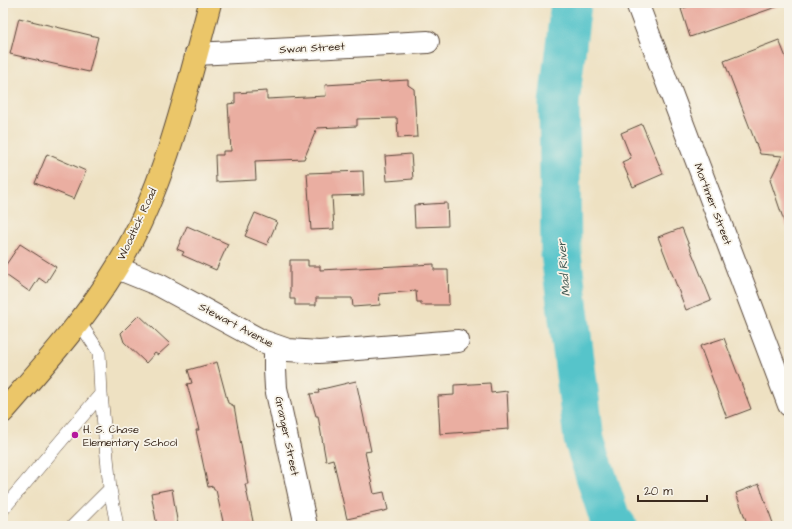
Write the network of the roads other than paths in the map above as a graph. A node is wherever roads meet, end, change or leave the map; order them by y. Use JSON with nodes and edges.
{"nodes":[{"id":1,"x":210,"y":3,"type":"edge"},
{"id":2,"x":637,"y":3,"type":"edge"},
{"id":3,"x":428,"y":42,"type":"dead end"},
{"id":4,"x":196,"y":54,"type":"junction"},
{"id":5,"x":117,"y":268,"type":"junction"},
{"id":6,"x":78,"y":322,"type":"junction"},
{"id":7,"x":458,"y":341,"type":"dead end"},
{"id":8,"x":275,"y":346,"type":"junction"},
{"id":9,"x":101,"y":394,"type":"junction"},
{"id":10,"x":789,"y":405,"type":"edge"},
{"id":11,"x":3,"y":412,"type":"edge"},
{"id":12,"x":110,"y":489,"type":"junction"},
{"id":13,"x":3,"y":510,"type":"edge"},
{"id":14,"x":73,"y":526,"type":"edge"},
{"id":15,"x":117,"y":526,"type":"edge"},
{"id":16,"x":306,"y":526,"type":"edge"}],
"edges":[{"from":1,"to":4,"type":"main road","name":"Woodtick Road"},
{"from":2,"to":10,"type":"street","name":"Mortimer Street"},
{"from":3,"to":4,"type":"street","name":"Swan Street"},
{"from":4,"to":5,"type":"main road","name":"Woodtick Road"},
{"from":5,"to":6,"type":"main road","name":"Woodtick Road"},
{"from":5,"to":8,"type":"street","name":"Stewart Avenue"},
{"from":6,"to":9,"type":"lane"},
{"from":6,"to":11,"type":"main road","name":"Woodtick Road"},
{"from":7,"to":8,"type":"street","name":"Stewart Avenue"},
{"from":8,"to":16,"type":"street","name":"Granger Street"},
{"from":9,"to":12,"type":"lane"},
{"from":9,"to":13,"type":"lane"},
{"from":12,"to":14,"type":"lane"},
{"from":12,"to":15,"type":"lane"}]}
